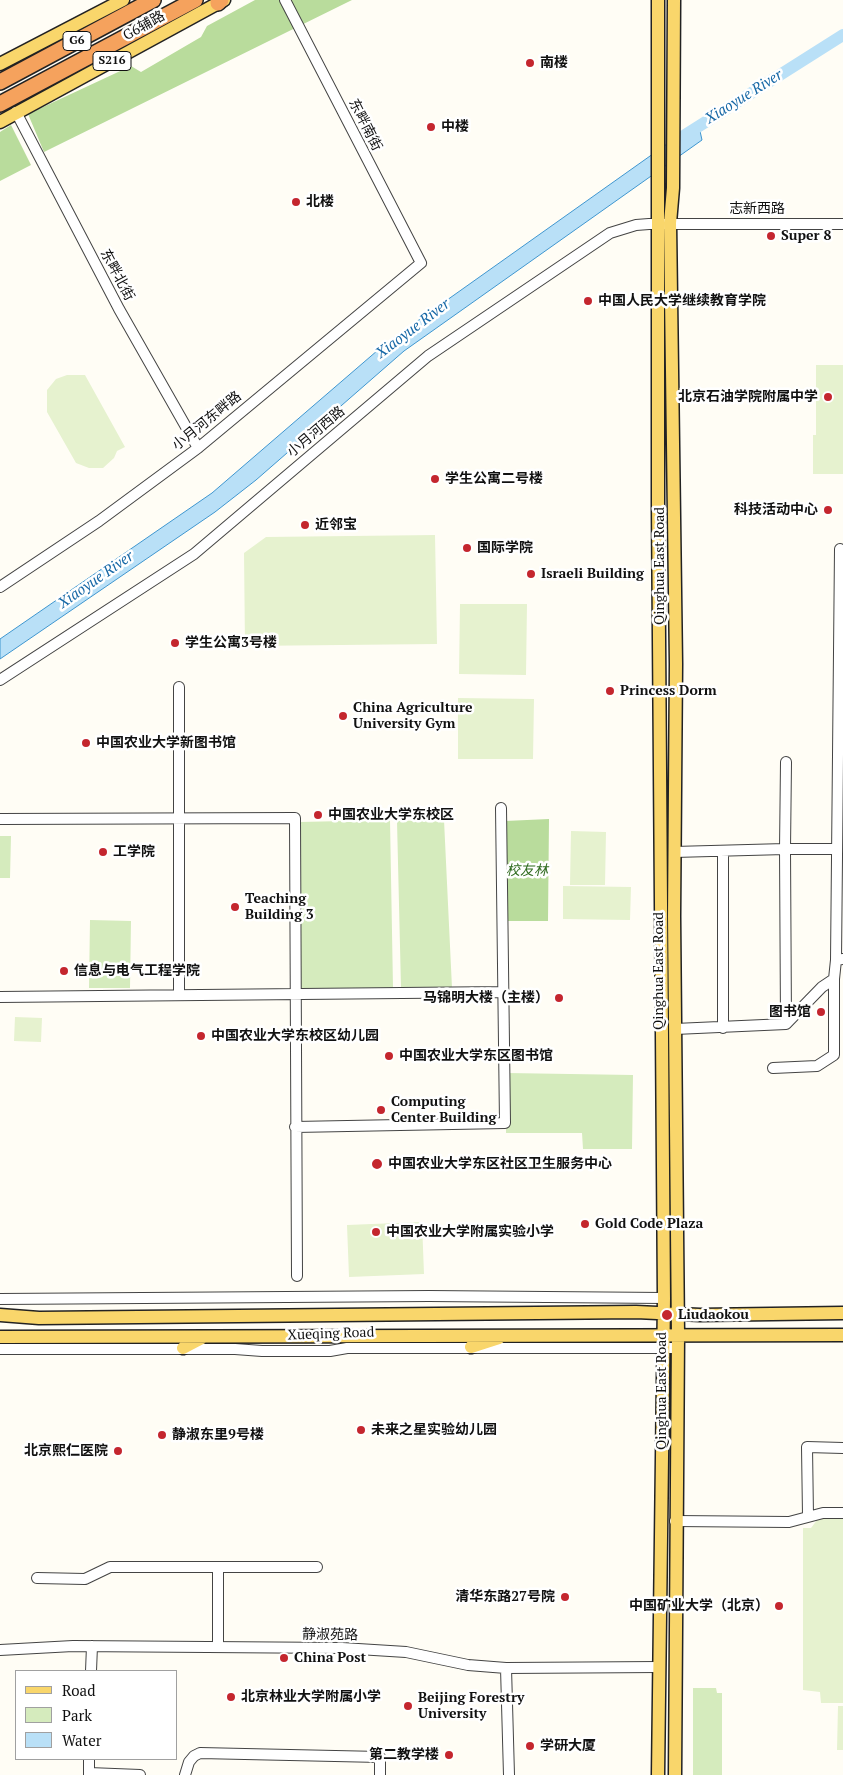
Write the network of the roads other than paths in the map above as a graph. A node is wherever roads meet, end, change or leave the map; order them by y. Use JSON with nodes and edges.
{"nodes":[{"id":1,"x":123,"y":0,"type":"edge"},
{"id":2,"x":153,"y":0,"type":"edge"},
{"id":3,"x":195,"y":0,"type":"edge"},
{"id":4,"x":285,"y":0,"type":"edge"},
{"id":5,"x":658,"y":0,"type":"edge"},
{"id":6,"x":674,"y":0,"type":"edge"},
{"id":7,"x":221,"y":1,"type":"edge"},
{"id":8,"x":0,"y":64,"type":"edge"},
{"id":9,"x":0,"y":82,"type":"edge"},
{"id":10,"x":0,"y":104,"type":"edge"},
{"id":11,"x":16,"y":112,"type":"junction"},
{"id":12,"x":0,"y":122,"type":"edge"},
{"id":13,"x":664,"y":224,"type":"junction"},
{"id":14,"x":843,"y":224,"type":"edge"},
{"id":15,"x":421,"y":263,"type":"joint"},
{"id":16,"x":198,"y":448,"type":"junction"},
{"id":17,"x":658,"y":507,"type":"junction"},
{"id":18,"x":674,"y":507,"type":"junction"},
{"id":19,"x":840,"y":549,"type":"dead end"},
{"id":20,"x":0,"y":587,"type":"edge"},
{"id":21,"x":0,"y":680,"type":"edge"},
{"id":22,"x":179,"y":687,"type":"dead end"},
{"id":23,"x":786,"y":762,"type":"dead end"},
{"id":24,"x":501,"y":808,"type":"dead end"},
{"id":25,"x":179,"y":817,"type":"junction"},
{"id":26,"x":0,"y":819,"type":"edge"},
{"id":27,"x":785,"y":849,"type":"junction"},
{"id":28,"x":837,"y":849,"type":"junction"},
{"id":29,"x":723,"y":851,"type":"junction"},
{"id":30,"x":674,"y":852,"type":"junction"},
{"id":31,"x":839,"y":959,"type":"edge"},
{"id":32,"x":834,"y":979,"type":"junction"},
{"id":33,"x":502,"y":992,"type":"junction"},
{"id":34,"x":295,"y":994,"type":"junction"},
{"id":35,"x":179,"y":995,"type":"junction"},
{"id":36,"x":0,"y":997,"type":"edge"},
{"id":37,"x":786,"y":1024,"type":"junction"},
{"id":38,"x":723,"y":1028,"type":"junction"},
{"id":39,"x":675,"y":1029,"type":"junction"},
{"id":40,"x":773,"y":1068,"type":"dead end"},
{"id":41,"x":295,"y":1127,"type":"junction"},
{"id":42,"x":297,"y":1276,"type":"dead end"},
{"id":43,"x":0,"y":1298,"type":"edge"},
{"id":44,"x":664,"y":1298,"type":"junction"},
{"id":45,"x":843,"y":1313,"type":"edge"},
{"id":46,"x":670,"y":1314,"type":"junction"},
{"id":47,"x":0,"y":1315,"type":"edge"},
{"id":48,"x":505,"y":1335,"type":"junction"},
{"id":49,"x":663,"y":1335,"type":"junction"},
{"id":50,"x":843,"y":1335,"type":"edge"},
{"id":51,"x":0,"y":1337,"type":"edge"},
{"id":52,"x":205,"y":1337,"type":"junction"},
{"id":53,"x":678,"y":1342,"type":"junction"},
{"id":54,"x":471,"y":1347,"type":"junction"},
{"id":55,"x":182,"y":1348,"type":"junction"},
{"id":56,"x":664,"y":1348,"type":"junction"},
{"id":57,"x":0,"y":1349,"type":"edge"},
{"id":58,"x":843,"y":1448,"type":"edge"},
{"id":59,"x":843,"y":1513,"type":"edge"},
{"id":60,"x":808,"y":1516,"type":"junction"},
{"id":61,"x":676,"y":1521,"type":"junction"},
{"id":62,"x":317,"y":1567,"type":"dead end"},
{"id":63,"x":218,"y":1569,"type":"junction"},
{"id":64,"x":37,"y":1578,"type":"dead end"},
{"id":65,"x":92,"y":1646,"type":"junction"},
{"id":66,"x":218,"y":1647,"type":"junction"},
{"id":67,"x":0,"y":1650,"type":"edge"},
{"id":68,"x":675,"y":1656,"type":"junction"},
{"id":69,"x":659,"y":1666,"type":"junction"},
{"id":70,"x":506,"y":1668,"type":"junction"},
{"id":71,"x":91,"y":1670,"type":"edge"},
{"id":72,"x":675,"y":1678,"type":"junction"},
{"id":73,"x":89,"y":1760,"type":"edge"},
{"id":74,"x":89,"y":1774,"type":"edge"},
{"id":75,"x":140,"y":1775,"type":"edge"},
{"id":76,"x":185,"y":1775,"type":"edge"},
{"id":77,"x":380,"y":1775,"type":"edge"},
{"id":78,"x":509,"y":1775,"type":"edge"},
{"id":79,"x":658,"y":1775,"type":"edge"},
{"id":80,"x":675,"y":1775,"type":"edge"}],
"edges":[{"from":1,"to":8,"type":"main road"},
{"from":2,"to":9,"type":"highway","number":"G6"},
{"from":3,"to":10,"type":"highway","number":"G6"},
{"from":4,"to":15,"type":"street","name":"东畔南街"},
{"from":5,"to":13,"type":"main road","name":"Qinghua East Road"},
{"from":6,"to":13,"type":"main road","name":"Qinghua East Road"},
{"from":7,"to":11,"type":"main road","name":"G6辅路","number":"S216"},
{"from":11,"to":12,"type":"main road","name":"G6辅路","number":"S216"},
{"from":11,"to":16,"type":"street","name":"东畔北街"},
{"from":13,"to":14,"type":"street","name":"志新西路"},
{"from":13,"to":17,"type":"main road","name":"Qinghua East Road"},
{"from":13,"to":18,"type":"main road","name":"Qinghua East Road"},
{"from":13,"to":21,"type":"street","name":"小月河西路"},
{"from":15,"to":16,"type":"street","name":"小月河东畔路"},
{"from":16,"to":20,"type":"street","name":"小月河东畔路"},
{"from":17,"to":18,"type":"main road"},
{"from":17,"to":44,"type":"main road","name":"Qinghua East Road"},
{"from":18,"to":30,"type":"main road","name":"Qinghua East Road"},
{"from":19,"to":28,"type":"street"},
{"from":22,"to":25,"type":"street"},
{"from":23,"to":27,"type":"street"},
{"from":24,"to":33,"type":"street"},
{"from":25,"to":26,"type":"street"},
{"from":25,"to":34,"type":"street"},
{"from":25,"to":35,"type":"street"},
{"from":27,"to":28,"type":"street"},
{"from":27,"to":29,"type":"street"},
{"from":27,"to":37,"type":"street"},
{"from":28,"to":31,"type":"street"},
{"from":29,"to":30,"type":"street"},
{"from":29,"to":38,"type":"street"},
{"from":30,"to":39,"type":"main road","name":"Qinghua East Road"},
{"from":31,"to":32,"type":"street"},
{"from":32,"to":37,"type":"street"},
{"from":32,"to":40,"type":"street"},
{"from":33,"to":34,"type":"street"},
{"from":33,"to":41,"type":"street"},
{"from":34,"to":35,"type":"street"},
{"from":34,"to":41,"type":"street"},
{"from":35,"to":36,"type":"street"},
{"from":37,"to":38,"type":"street"},
{"from":38,"to":39,"type":"street"},
{"from":39,"to":46,"type":"main road","name":"Qinghua East Road"},
{"from":41,"to":42,"type":"street"},
{"from":43,"to":44,"type":"street"},
{"from":44,"to":46,"type":"main road","name":"Qinghua East Road"},
{"from":45,"to":46,"type":"main road","name":"Xueqing Road"},
{"from":46,"to":47,"type":"main road","name":"Xueqing Road"},
{"from":46,"to":49,"type":"main road","name":"Qinghua East Road"},
{"from":46,"to":53,"type":"main road","name":"Qinghua East Road"},
{"from":48,"to":49,"type":"main road","name":"Xueqing Road"},
{"from":48,"to":52,"type":"main road","name":"Xueqing Road"},
{"from":48,"to":54,"type":"main road"},
{"from":49,"to":53,"type":"main road","name":"Xueqing Road"},
{"from":49,"to":56,"type":"main road","name":"Qinghua East Road"},
{"from":50,"to":53,"type":"main road","name":"Xueqing Road"},
{"from":51,"to":52,"type":"main road","name":"Xueqing Road"},
{"from":52,"to":55,"type":"main road"},
{"from":53,"to":56,"type":"street","name":"Xueqing Road"},
{"from":53,"to":61,"type":"main road","name":"Qinghua East Road"},
{"from":54,"to":55,"type":"street","name":"Xueqing Road"},
{"from":54,"to":56,"type":"street","name":"Xueqing Road"},
{"from":55,"to":57,"type":"street","name":"Xueqing Road"},
{"from":56,"to":69,"type":"main road","name":"Qinghua East Road"},
{"from":58,"to":60,"type":"street"},
{"from":59,"to":60,"type":"street"},
{"from":60,"to":61,"type":"street"},
{"from":61,"to":68,"type":"main road","name":"Qinghua East Road"},
{"from":62,"to":63,"type":"street"},
{"from":63,"to":64,"type":"street"},
{"from":63,"to":66,"type":"street"},
{"from":65,"to":66,"type":"street","name":"静淑苑路"},
{"from":65,"to":67,"type":"street","name":"静淑苑路"},
{"from":65,"to":71,"type":"street"},
{"from":66,"to":70,"type":"street","name":"静淑苑路"},
{"from":68,"to":69,"type":"main road"},
{"from":68,"to":72,"type":"main road","name":"Qinghua East Road"},
{"from":69,"to":70,"type":"street","name":"静淑苑路"},
{"from":69,"to":72,"type":"main road"},
{"from":69,"to":79,"type":"main road","name":"Qinghua East Road"},
{"from":70,"to":78,"type":"street"},
{"from":72,"to":80,"type":"main road","name":"Qinghua East Road"},
{"from":73,"to":74,"type":"street"},
{"from":74,"to":75,"type":"street"},
{"from":76,"to":77,"type":"street"}]}
